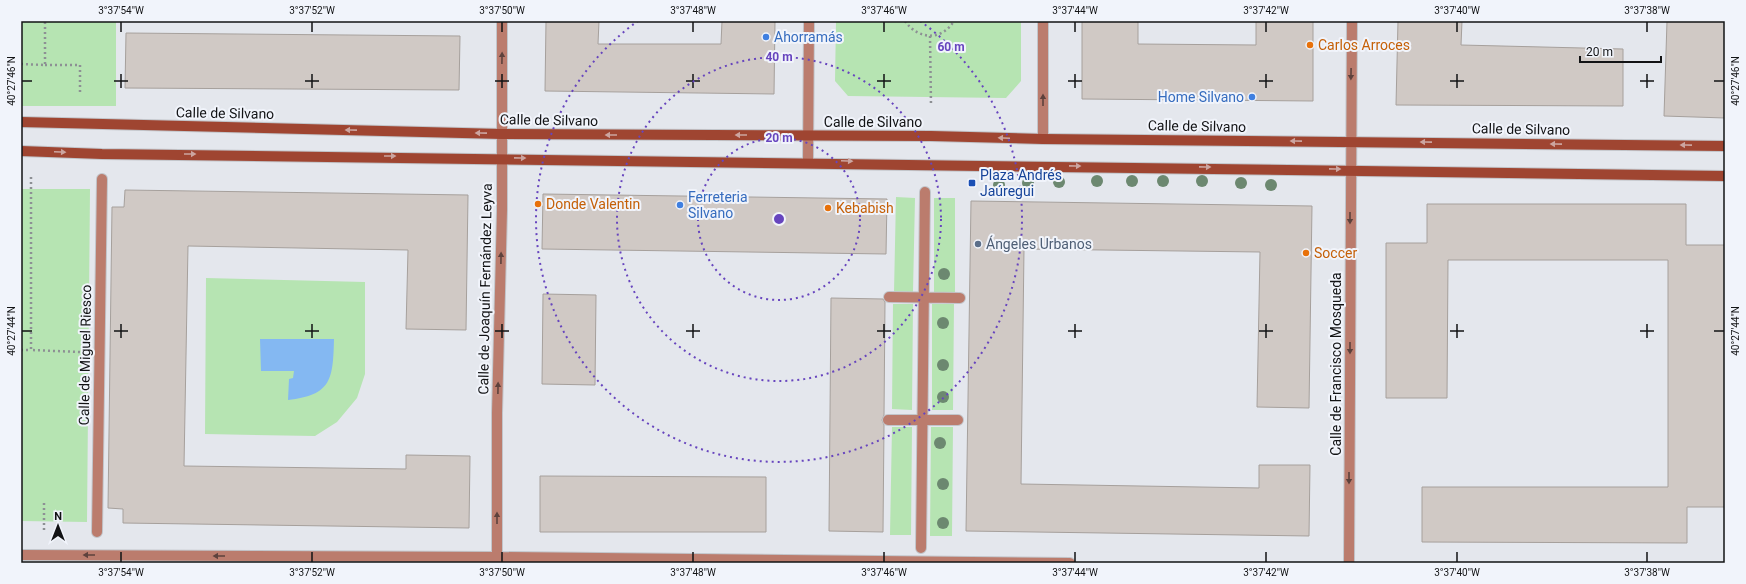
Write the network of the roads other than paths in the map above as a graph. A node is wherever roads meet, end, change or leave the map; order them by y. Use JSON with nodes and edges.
{"nodes":[{"id":1,"x":502,"y":21,"type":"edge"},
{"id":2,"x":809,"y":21,"type":"edge"},
{"id":3,"x":1043,"y":21,"type":"edge"},
{"id":4,"x":1352,"y":21,"type":"edge"},
{"id":5,"x":21,"y":122,"type":"edge"},
{"id":6,"x":502,"y":134,"type":"junction"},
{"id":7,"x":808,"y":136,"type":"junction"},
{"id":8,"x":1042,"y":139,"type":"junction"},
{"id":9,"x":1351,"y":142,"type":"junction"},
{"id":10,"x":1725,"y":146,"type":"edge"},
{"id":11,"x":21,"y":152,"type":"edge"},
{"id":12,"x":502,"y":157,"type":"junction"},
{"id":13,"x":808,"y":160,"type":"junction"},
{"id":14,"x":1350,"y":170,"type":"junction"},
{"id":15,"x":1725,"y":176,"type":"edge"},
{"id":16,"x":102,"y":179,"type":"dead end"},
{"id":17,"x":925,"y":192,"type":"dead end"},
{"id":18,"x":889,"y":297,"type":"dead end"},
{"id":19,"x":924,"y":297,"type":"junction"},
{"id":20,"x":960,"y":298,"type":"dead end"},
{"id":21,"x":888,"y":420,"type":"dead end"},
{"id":22,"x":922,"y":420,"type":"junction"},
{"id":23,"x":958,"y":420,"type":"dead end"},
{"id":24,"x":97,"y":532,"type":"dead end"},
{"id":25,"x":921,"y":548,"type":"dead end"},
{"id":26,"x":21,"y":555,"type":"edge"},
{"id":27,"x":497,"y":557,"type":"junction"},
{"id":28,"x":1070,"y":563,"type":"edge"},
{"id":29,"x":1349,"y":563,"type":"edge"}],
"edges":[{"from":6,"to":1,"type":"street","name":"Calle de Joaquín Fernández Leyva","one_way":true},
{"from":2,"to":7,"type":"street"},
{"from":8,"to":3,"type":"street","one_way":true},
{"from":4,"to":9,"type":"street","name":"Calle de Francisco Mosqueda","one_way":true},
{"from":6,"to":5,"type":"street","name":"Calle de Silvano","one_way":true},
{"from":7,"to":6,"type":"street","name":"Calle de Silvano","one_way":true},
{"from":6,"to":12,"type":"street","name":"Calle de Joaquín Fernández Leyva"},
{"from":8,"to":7,"type":"street","name":"Calle de Silvano","one_way":true},
{"from":7,"to":13,"type":"street"},
{"from":9,"to":8,"type":"street","name":"Calle de Silvano","one_way":true},
{"from":10,"to":9,"type":"street","name":"Calle de Silvano","one_way":true},
{"from":9,"to":14,"type":"street","name":"Calle de Francisco Mosqueda"},
{"from":11,"to":12,"type":"street","one_way":true},
{"from":12,"to":13,"type":"street","one_way":true},
{"from":27,"to":12,"type":"street","name":"Calle de Joaquín Fernández Leyva","one_way":true},
{"from":13,"to":14,"type":"street","one_way":true},
{"from":14,"to":15,"type":"street"},
{"from":14,"to":29,"type":"street","name":"Calle de Francisco Mosqueda","one_way":true},
{"from":16,"to":24,"type":"street","name":"Calle de Miguel Riesco"},
{"from":17,"to":19,"type":"street"},
{"from":18,"to":19,"type":"street"},
{"from":19,"to":20,"type":"street"},
{"from":19,"to":22,"type":"street"},
{"from":21,"to":22,"type":"street"},
{"from":22,"to":23,"type":"street"},
{"from":22,"to":25,"type":"street"},
{"from":27,"to":26,"type":"street","one_way":true},
{"from":27,"to":28,"type":"street"}]}
